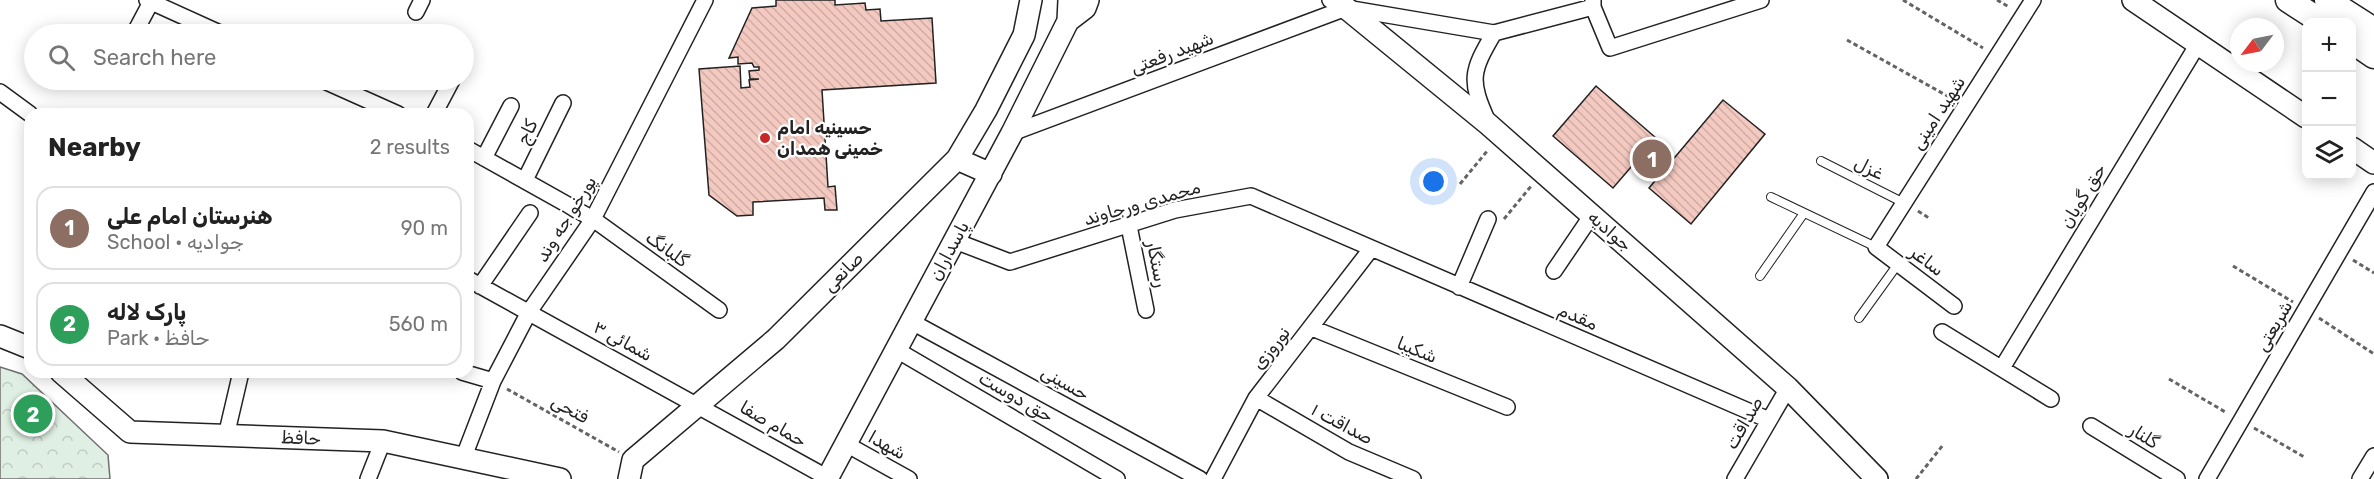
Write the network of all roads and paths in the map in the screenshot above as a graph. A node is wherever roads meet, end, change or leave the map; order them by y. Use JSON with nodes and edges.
{"nodes":[{"id":1,"x":705,"y":0,"type":"edge"},
{"id":2,"x":1031,"y":0,"type":"edge"},
{"id":3,"x":1088,"y":0,"type":"edge"},
{"id":4,"x":1761,"y":0,"type":"edge"},
{"id":5,"x":1903,"y":0,"type":"edge"},
{"id":6,"x":2033,"y":0,"type":"edge"},
{"id":7,"x":2133,"y":0,"type":"edge"},
{"id":8,"x":2288,"y":0,"type":"edge"},
{"id":9,"x":2328,"y":0,"type":"edge"},
{"id":10,"x":149,"y":1,"type":"edge"},
{"id":11,"x":1338,"y":4,"type":"edge"},
{"id":12,"x":1593,"y":4,"type":"edge"},
{"id":13,"x":1069,"y":10,"type":"edge"},
{"id":14,"x":2316,"y":18,"type":"edge"},
{"id":15,"x":139,"y":24,"type":"edge"},
{"id":16,"x":200,"y":24,"type":"edge"},
{"id":17,"x":2374,"y":30,"type":"edge"},
{"id":18,"x":1494,"y":33,"type":"junction"},
{"id":19,"x":1847,"y":40,"type":"dead end"},
{"id":20,"x":2198,"y":44,"type":"junction"},
{"id":21,"x":2356,"y":44,"type":"edge"},
{"id":22,"x":2374,"y":56,"type":"edge"},
{"id":23,"x":1998,"y":57,"type":"junction"},
{"id":24,"x":344,"y":90,"type":"edge"},
{"id":25,"x":447,"y":90,"type":"edge"},
{"id":26,"x":0,"y":93,"type":"edge"},
{"id":27,"x":563,"y":103,"type":"dead end"},
{"id":28,"x":512,"y":106,"type":"dead end"},
{"id":29,"x":1966,"y":107,"type":"junction"},
{"id":30,"x":385,"y":108,"type":"edge"},
{"id":31,"x":437,"y":108,"type":"edge"},
{"id":32,"x":24,"y":110,"type":"edge"},
{"id":33,"x":2302,"y":114,"type":"edge"},
{"id":34,"x":1494,"y":129,"type":"junction"},
{"id":35,"x":1012,"y":133,"type":"junction"},
{"id":36,"x":2356,"y":151,"type":"edge"},
{"id":37,"x":474,"y":152,"type":"edge"},
{"id":38,"x":484,"y":158,"type":"junction"},
{"id":39,"x":957,"y":159,"type":"junction"},
{"id":40,"x":1821,"y":161,"type":"dead end"},
{"id":41,"x":2374,"y":163,"type":"edge"},
{"id":42,"x":1542,"y":171,"type":"junction"},
{"id":43,"x":991,"y":174,"type":"junction"},
{"id":44,"x":525,"y":180,"type":"junction"},
{"id":45,"x":1460,"y":184,"type":"dead end"},
{"id":46,"x":2374,"y":192,"type":"edge"},
{"id":47,"x":1771,"y":197,"type":"dead end"},
{"id":48,"x":1904,"y":203,"type":"junction"},
{"id":49,"x":530,"y":213,"type":"dead end"},
{"id":50,"x":1804,"y":213,"type":"junction"},
{"id":51,"x":1592,"y":215,"type":"junction"},
{"id":52,"x":593,"y":219,"type":"junction"},
{"id":53,"x":1494,"y":221,"type":"joint"},
{"id":54,"x":1129,"y":226,"type":"junction"},
{"id":55,"x":955,"y":241,"type":"junction"},
{"id":56,"x":1876,"y":248,"type":"junction"},
{"id":57,"x":1371,"y":249,"type":"junction"},
{"id":58,"x":2339,"y":252,"type":"junction"},
{"id":59,"x":1898,"y":264,"type":"junction"},
{"id":60,"x":2233,"y":266,"type":"dead end"},
{"id":61,"x":1554,"y":271,"type":"dead end"},
{"id":62,"x":2374,"y":273,"type":"edge"},
{"id":63,"x":1760,"y":276,"type":"dead end"},
{"id":64,"x":474,"y":282,"type":"edge"},
{"id":65,"x":1459,"y":287,"type":"junction"},
{"id":66,"x":1954,"y":306,"type":"dead end"},
{"id":67,"x":719,"y":310,"type":"dead end"},
{"id":68,"x":1146,"y":310,"type":"dead end"},
{"id":69,"x":2305,"y":310,"type":"junction"},
{"id":70,"x":529,"y":312,"type":"junction"},
{"id":71,"x":1859,"y":318,"type":"dead end"},
{"id":72,"x":912,"y":322,"type":"junction"},
{"id":73,"x":1312,"y":328,"type":"junction"},
{"id":74,"x":1942,"y":332,"type":"dead end"},
{"id":75,"x":0,"y":336,"type":"edge"},
{"id":76,"x":24,"y":346,"type":"edge"},
{"id":77,"x":895,"y":349,"type":"junction"},
{"id":78,"x":2374,"y":354,"type":"edge"},
{"id":79,"x":2002,"y":368,"type":"junction"},
{"id":80,"x":474,"y":375,"type":"edge"},
{"id":81,"x":68,"y":378,"type":"edge"},
{"id":82,"x":240,"y":378,"type":"edge"},
{"id":83,"x":2169,"y":380,"type":"dead end"},
{"id":84,"x":493,"y":381,"type":"junction"},
{"id":85,"x":1788,"y":387,"type":"junction"},
{"id":86,"x":1256,"y":398,"type":"junction"},
{"id":87,"x":2051,"y":399,"type":"dead end"},
{"id":88,"x":698,"y":405,"type":"junction"},
{"id":89,"x":1507,"y":407,"type":"dead end"},
{"id":90,"x":1769,"y":420,"type":"junction"},
{"id":91,"x":2241,"y":420,"type":"junction"},
{"id":92,"x":2091,"y":426,"type":"dead end"},
{"id":93,"x":225,"y":436,"type":"junction"},
{"id":94,"x":382,"y":441,"type":"junction"},
{"id":95,"x":846,"y":444,"type":"junction"},
{"id":96,"x":1943,"y":446,"type":"dead end"},
{"id":97,"x":2374,"y":456,"type":"edge"},
{"id":98,"x":2306,"y":458,"type":"dead end"},
{"id":99,"x":463,"y":459,"type":"junction"},
{"id":100,"x":631,"y":470,"type":"edge"},
{"id":101,"x":828,"y":478,"type":"edge"},
{"id":102,"x":368,"y":479,"type":"edge"},
{"id":103,"x":560,"y":479,"type":"edge"},
{"id":104,"x":909,"y":479,"type":"edge"},
{"id":105,"x":1118,"y":479,"type":"edge"},
{"id":106,"x":1200,"y":479,"type":"edge"},
{"id":107,"x":1213,"y":479,"type":"edge"},
{"id":108,"x":1413,"y":479,"type":"edge"},
{"id":109,"x":1735,"y":479,"type":"edge"},
{"id":110,"x":1877,"y":479,"type":"edge"},
{"id":111,"x":1916,"y":479,"type":"edge"},
{"id":112,"x":2177,"y":479,"type":"edge"},
{"id":113,"x":2207,"y":479,"type":"edge"},
{"id":114,"x":2360,"y":479,"type":"edge"}],
"edges":[{"from":1,"to":52,"type":"street","name":"پورخواجه وند"},
{"from":2,"to":39,"type":"street","name":"صانعی"},
{"from":3,"to":13,"type":"street","name":"پاسداران"},
{"from":4,"to":12,"type":"street"},
{"from":5,"to":23,"type":"path"},
{"from":6,"to":23,"type":"street","name":"شهید امینی"},
{"from":7,"to":20,"type":"street"},
{"from":8,"to":14,"type":"main road"},
{"from":9,"to":17,"type":"main road"},
{"from":10,"to":15,"type":"street"},
{"from":10,"to":16,"type":"street"},
{"from":11,"to":18,"type":"street"},
{"from":11,"to":34,"type":"street","name":"جوادیه"},
{"from":11,"to":35,"type":"street","name":"شهید رفعتی"},
{"from":12,"to":18,"type":"street"},
{"from":13,"to":35,"type":"street","name":"پاسداران"},
{"from":18,"to":34,"type":"street"},
{"from":19,"to":29,"type":"path"},
{"from":20,"to":33,"type":"street"},
{"from":20,"to":79,"type":"street","name":"حق گویان"},
{"from":21,"to":22,"type":"main road"},
{"from":23,"to":29,"type":"street","name":"شهید امینی"},
{"from":24,"to":30,"type":"street"},
{"from":25,"to":31,"type":"street"},
{"from":26,"to":32,"type":"street"},
{"from":27,"to":44,"type":"street","name":"کاج"},
{"from":28,"to":38,"type":"street"},
{"from":29,"to":48,"type":"street","name":"شهید امینی"},
{"from":34,"to":42,"type":"street","name":"جوادیه"},
{"from":34,"to":45,"type":"path"},
{"from":35,"to":43,"type":"street","name":"پاسداران"},
{"from":36,"to":41,"type":"street"},
{"from":37,"to":38,"type":"street","name":"گلبانگ"},
{"from":38,"to":44,"type":"street","name":"گلبانگ"},
{"from":39,"to":43,"type":"street"},
{"from":39,"to":88,"type":"street","name":"صانعی"},
{"from":40,"to":48,"type":"lane","name":"غزل"},
{"from":42,"to":51,"type":"street","name":"جوادیه"},
{"from":42,"to":53,"type":"path"},
{"from":43,"to":55,"type":"street","name":"پاسداران"},
{"from":44,"to":52,"type":"street","name":"گلبانگ"},
{"from":46,"to":58,"type":"street","name":"شریعتی"},
{"from":47,"to":50,"type":"lane"},
{"from":48,"to":56,"type":"street","name":"شهید امینی"},
{"from":49,"to":64,"type":"street"},
{"from":50,"to":56,"type":"lane"},
{"from":50,"to":63,"type":"lane"},
{"from":51,"to":61,"type":"street"},
{"from":51,"to":85,"type":"street","name":"جوادیه"},
{"from":52,"to":67,"type":"street","name":"گلبانگ"},
{"from":52,"to":70,"type":"street","name":"پورخواجه وند"},
{"from":53,"to":65,"type":"street"},
{"from":54,"to":55,"type":"street","name":"محمدی ورجاوند"},
{"from":54,"to":57,"type":"street","name":"محمدی ورجاوند"},
{"from":54,"to":68,"type":"street","name":"رستگار"},
{"from":55,"to":72,"type":"street","name":"پاسداران"},
{"from":56,"to":59,"type":"street","name":"ساغر"},
{"from":57,"to":65,"type":"street","name":"مقدم"},
{"from":57,"to":73,"type":"street","name":"نوروزی"},
{"from":58,"to":62,"type":"path"},
{"from":58,"to":69,"type":"street","name":"شریعتی"},
{"from":59,"to":66,"type":"street","name":"ساغر"},
{"from":59,"to":71,"type":"lane"},
{"from":60,"to":69,"type":"path"},
{"from":64,"to":70,"type":"street","name":"شمائی ۳"},
{"from":65,"to":90,"type":"street","name":"مقدم"},
{"from":69,"to":78,"type":"path"},
{"from":69,"to":91,"type":"street","name":"شریعتی"},
{"from":70,"to":84,"type":"street","name":"پورخواجه وند"},
{"from":70,"to":88,"type":"street","name":"شمائی ۳"},
{"from":72,"to":77,"type":"street","name":"پاسداران"},
{"from":72,"to":106,"type":"street","name":"حسینی"},
{"from":73,"to":86,"type":"street","name":"نوروزی"},
{"from":73,"to":89,"type":"street","name":"شکیبا"},
{"from":74,"to":79,"type":"street"},
{"from":75,"to":76,"type":"street"},
{"from":77,"to":95,"type":"street","name":"پاسداران"},
{"from":77,"to":105,"type":"street","name":"حق دوست"},
{"from":79,"to":87,"type":"street"},
{"from":80,"to":84,"type":"street"},
{"from":81,"to":93,"type":"street","name":"حافظ"},
{"from":82,"to":93,"type":"street"},
{"from":83,"to":91,"type":"path"},
{"from":84,"to":99,"type":"street","name":"پورخواجه وند"},
{"from":84,"to":100,"type":"path","name":"فتحی"},
{"from":85,"to":90,"type":"street","name":"صداقت"},
{"from":85,"to":110,"type":"street","name":"جوادیه"},
{"from":86,"to":107,"type":"street","name":"نوروزی"},
{"from":86,"to":108,"type":"street","name":"صداقت ۱"},
{"from":88,"to":100,"type":"street"},
{"from":88,"to":101,"type":"street","name":"حمام صفا"},
{"from":90,"to":109,"type":"street","name":"صداقت"},
{"from":91,"to":98,"type":"path"},
{"from":91,"to":113,"type":"street","name":"شریعتی"},
{"from":92,"to":112,"type":"street","name":"گلنار"},
{"from":93,"to":94,"type":"street","name":"حافظ"},
{"from":94,"to":99,"type":"street","name":"حافظ"},
{"from":94,"to":102,"type":"street"},
{"from":95,"to":101,"type":"street","name":"پاسداران"},
{"from":95,"to":104,"type":"street","name":"شهدا"},
{"from":96,"to":111,"type":"path"},
{"from":97,"to":114,"type":"street"},
{"from":99,"to":103,"type":"street","name":"حافظ"}]}
